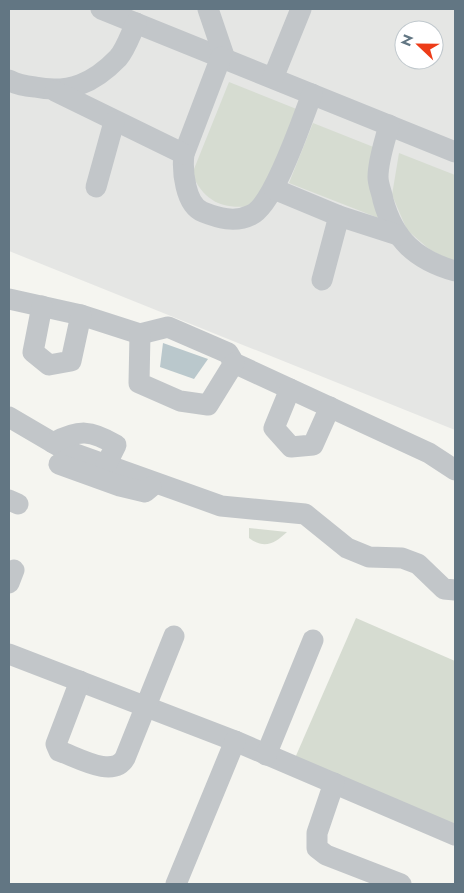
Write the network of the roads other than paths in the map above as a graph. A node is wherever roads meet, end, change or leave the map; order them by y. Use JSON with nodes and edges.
{"nodes":[{"id":1,"x":101,"y":9,"type":"edge"},
{"id":2,"x":208,"y":9,"type":"edge"},
{"id":3,"x":301,"y":9,"type":"edge"},
{"id":4,"x":136,"y":23,"type":"junction"},
{"id":5,"x":223,"y":58,"type":"junction"},
{"id":6,"x":272,"y":78,"type":"junction"},
{"id":7,"x":9,"y":80,"type":"edge"},
{"id":8,"x":54,"y":91,"type":"junction"},
{"id":9,"x":312,"y":94,"type":"junction"},
{"id":10,"x":114,"y":122,"type":"junction"},
{"id":11,"x":389,"y":125,"type":"junction"},
{"id":12,"x":455,"y":152,"type":"edge"},
{"id":13,"x":184,"y":154,"type":"junction"},
{"id":14,"x":96,"y":187,"type":"dead end"},
{"id":15,"x":274,"y":189,"type":"junction"},
{"id":16,"x":339,"y":216,"type":"junction"},
{"id":17,"x":398,"y":235,"type":"junction"},
{"id":18,"x":455,"y":271,"type":"edge"},
{"id":19,"x":322,"y":280,"type":"dead end"},
{"id":20,"x":9,"y":284,"type":"edge"},
{"id":21,"x":9,"y":299,"type":"edge"},
{"id":22,"x":42,"y":306,"type":"junction"},
{"id":23,"x":91,"y":318,"type":"junction"},
{"id":24,"x":140,"y":334,"type":"junction"},
{"id":25,"x":234,"y":363,"type":"junction"},
{"id":26,"x":299,"y":386,"type":"junction"},
{"id":27,"x":330,"y":407,"type":"junction"},
{"id":28,"x":9,"y":417,"type":"edge"},
{"id":29,"x":387,"y":434,"type":"junction"},
{"id":30,"x":59,"y":464,"type":"dead end"},
{"id":31,"x":455,"y":470,"type":"edge"},
{"id":32,"x":157,"y":483,"type":"junction"},
{"id":33,"x":455,"y":590,"type":"edge"},
{"id":34,"x":174,"y":636,"type":"dead end"},
{"id":35,"x":313,"y":640,"type":"dead end"},
{"id":36,"x":9,"y":654,"type":"edge"},
{"id":37,"x":80,"y":681,"type":"junction"},
{"id":38,"x":146,"y":706,"type":"junction"},
{"id":39,"x":234,"y":741,"type":"junction"},
{"id":40,"x":266,"y":755,"type":"junction"},
{"id":41,"x":334,"y":784,"type":"junction"},
{"id":42,"x":455,"y":835,"type":"edge"},
{"id":43,"x":176,"y":884,"type":"edge"},
{"id":44,"x":401,"y":884,"type":"edge"}],
"edges":[{"from":1,"to":4,"type":"street"},
{"from":2,"to":5,"type":"street"},
{"from":3,"to":6,"type":"street"},
{"from":4,"to":5,"type":"street"},
{"from":4,"to":8,"type":"street"},
{"from":5,"to":6,"type":"street"},
{"from":5,"to":13,"type":"street"},
{"from":6,"to":9,"type":"street"},
{"from":7,"to":8,"type":"street"},
{"from":8,"to":10,"type":"street"},
{"from":9,"to":11,"type":"street"},
{"from":9,"to":15,"type":"street"},
{"from":10,"to":13,"type":"street"},
{"from":10,"to":14,"type":"street"},
{"from":11,"to":12,"type":"street"},
{"from":11,"to":17,"type":"street"},
{"from":13,"to":15,"type":"street"},
{"from":15,"to":16,"type":"street"},
{"from":16,"to":17,"type":"street"},
{"from":16,"to":19,"type":"street"},
{"from":17,"to":18,"type":"street"},
{"from":20,"to":23,"type":"street"},
{"from":21,"to":22,"type":"street"},
{"from":22,"to":23,"type":"street"},
{"from":22,"to":23,"type":"street"},
{"from":23,"to":24,"type":"street"},
{"from":24,"to":25,"type":"street"},
{"from":24,"to":25,"type":"street"},
{"from":25,"to":26,"type":"street"},
{"from":26,"to":27,"type":"street"},
{"from":26,"to":27,"type":"street"},
{"from":26,"to":29,"type":"street"},
{"from":27,"to":29,"type":"street"},
{"from":28,"to":32,"type":"street"},
{"from":29,"to":31,"type":"street"},
{"from":30,"to":32,"type":"street"},
{"from":32,"to":33,"type":"street"},
{"from":34,"to":38,"type":"street"},
{"from":35,"to":40,"type":"street"},
{"from":36,"to":37,"type":"street"},
{"from":37,"to":38,"type":"street"},
{"from":37,"to":38,"type":"street"},
{"from":38,"to":39,"type":"street"},
{"from":39,"to":40,"type":"street"},
{"from":39,"to":43,"type":"street"},
{"from":40,"to":41,"type":"street"},
{"from":41,"to":42,"type":"street"},
{"from":41,"to":44,"type":"street"}]}
